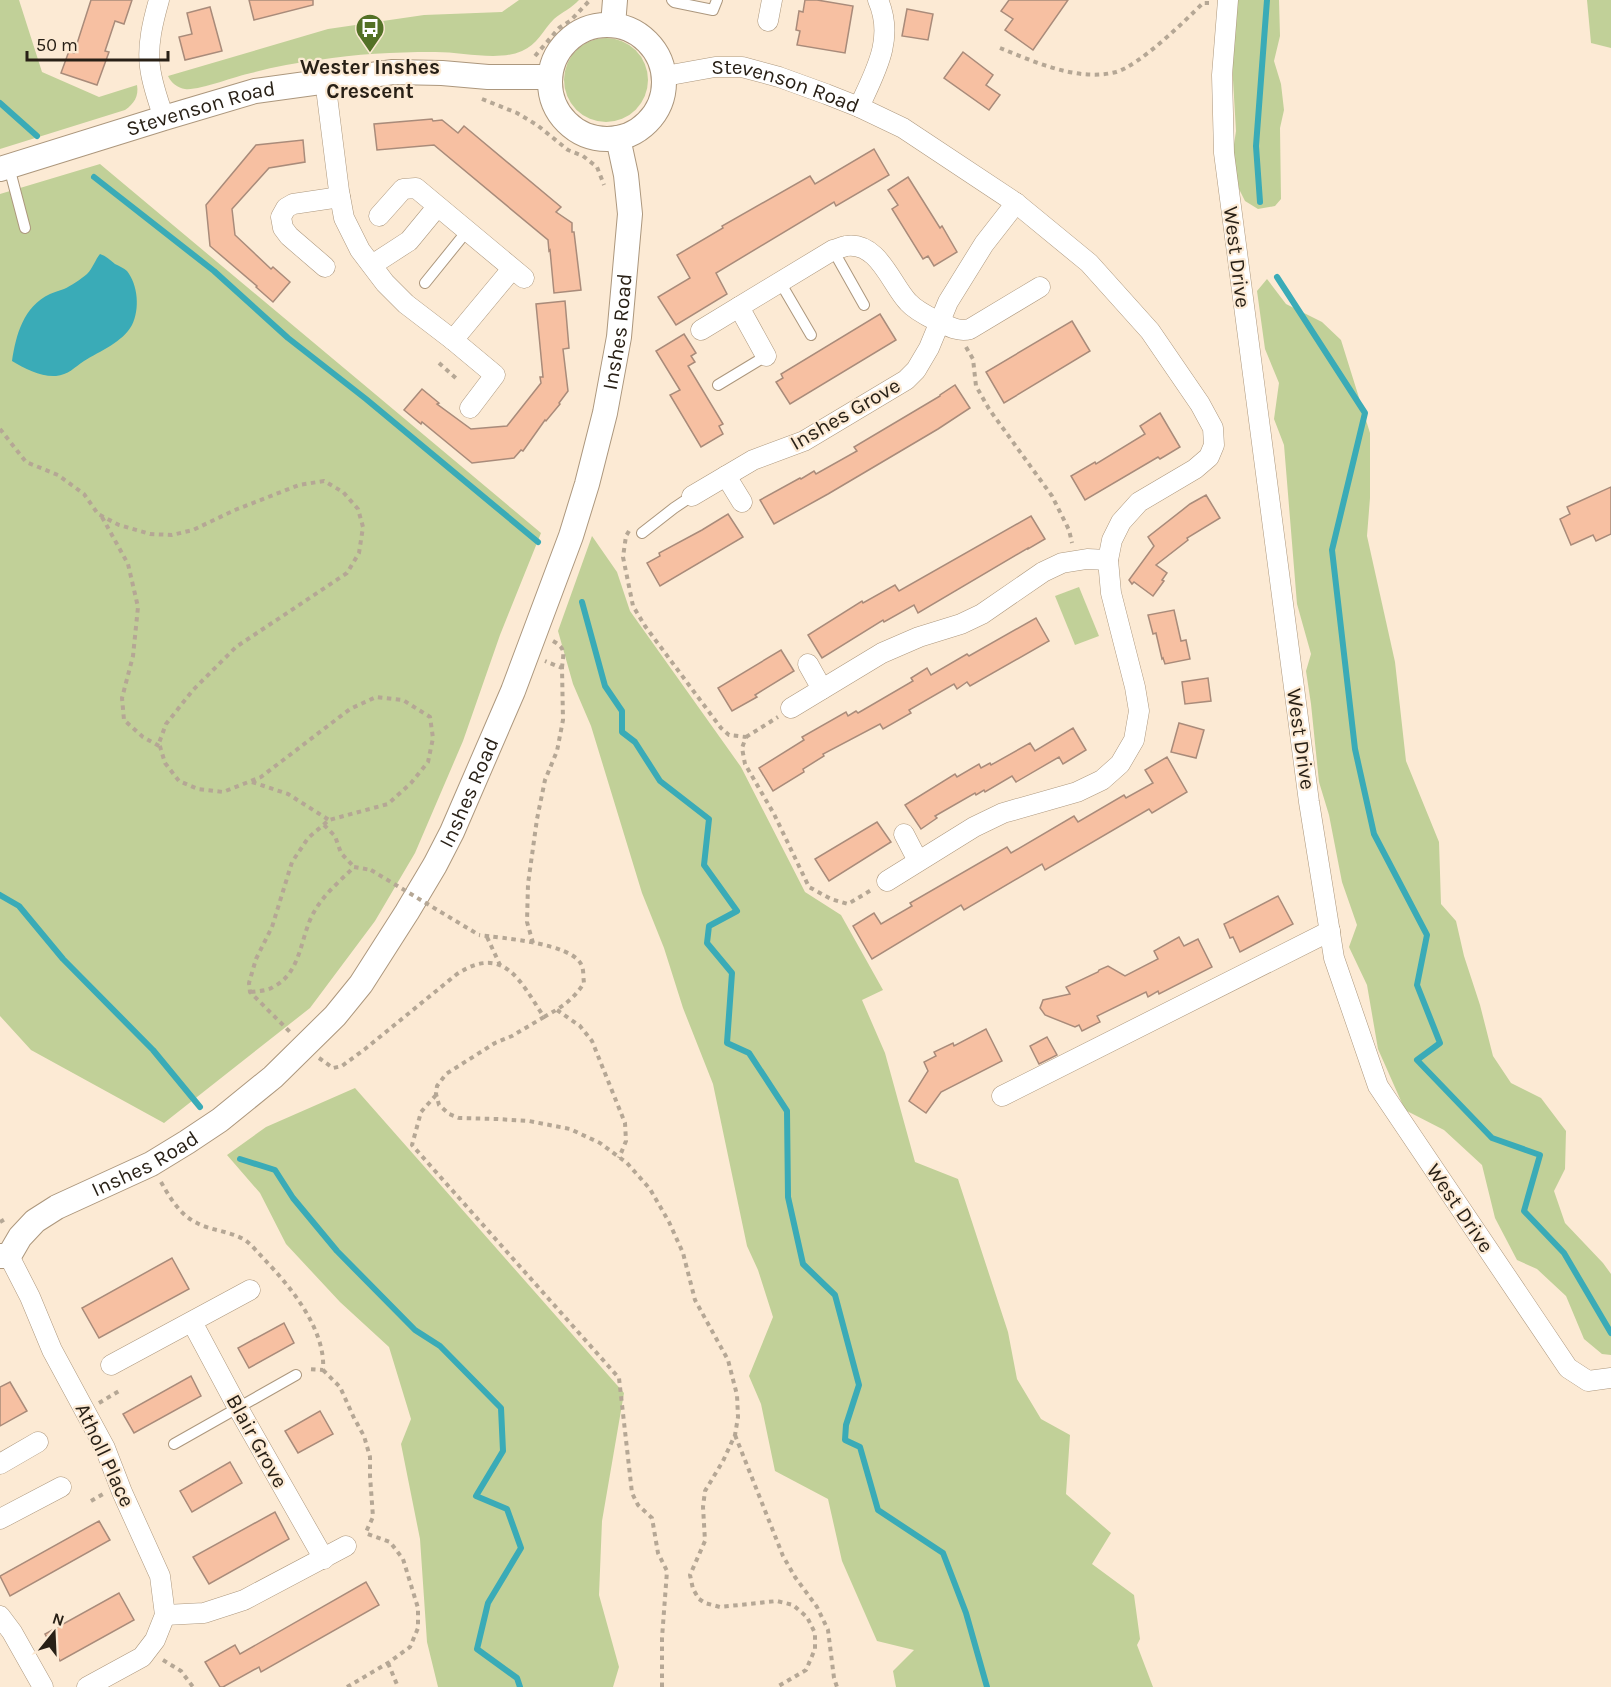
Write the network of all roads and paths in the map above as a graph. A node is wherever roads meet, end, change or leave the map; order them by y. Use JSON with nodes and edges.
{"nodes":[{"id":1,"x":159,"y":0,"type":"edge"},
{"id":2,"x":615,"y":0,"type":"edge"},
{"id":3,"x":672,"y":0,"type":"edge"},
{"id":4,"x":717,"y":0,"type":"edge"},
{"id":5,"x":772,"y":0,"type":"edge"},
{"id":6,"x":878,"y":0,"type":"edge"},
{"id":7,"x":1200,"y":1,"type":"edge"},
{"id":8,"x":1228,"y":2,"type":"edge"},
{"id":9,"x":768,"y":21,"type":"dead end"},
{"id":10,"x":613,"y":25,"type":"junction"},
{"id":11,"x":1000,"y":48,"type":"dead end"},
{"id":12,"x":665,"y":76,"type":"junction"},
{"id":13,"x":550,"y":77,"type":"junction"},
{"id":14,"x":325,"y":80,"type":"junction"},
{"id":15,"x":478,"y":98,"type":"dead end"},
{"id":16,"x":859,"y":107,"type":"junction"},
{"id":17,"x":164,"y":118,"type":"junction"},
{"id":18,"x":618,"y":138,"type":"junction"},
{"id":19,"x":4,"y":168,"type":"edge"},
{"id":20,"x":606,"y":189,"type":"dead end"},
{"id":21,"x":340,"y":197,"type":"junction"},
{"id":22,"x":1016,"y":203,"type":"junction"},
{"id":23,"x":438,"y":207,"type":"junction"},
{"id":24,"x":379,"y":216,"type":"dead end"},
{"id":25,"x":25,"y":228,"type":"dead end"},
{"id":26,"x":466,"y":231,"type":"junction"},
{"id":27,"x":833,"y":250,"type":"junction"},
{"id":28,"x":372,"y":265,"type":"junction"},
{"id":29,"x":325,"y":267,"type":"dead end"},
{"id":30,"x":780,"y":282,"type":"junction"},
{"id":31,"x":425,"y":283,"type":"dead end"},
{"id":32,"x":1040,"y":287,"type":"dead end"},
{"id":33,"x":864,"y":305,"type":"dead end"},
{"id":34,"x":739,"y":307,"type":"junction"},
{"id":35,"x":947,"y":326,"type":"junction"},
{"id":36,"x":701,"y":330,"type":"dead end"},
{"id":37,"x":811,"y":335,"type":"dead end"},
{"id":38,"x":453,"y":340,"type":"junction"},
{"id":39,"x":766,"y":357,"type":"joint"},
{"id":40,"x":439,"y":363,"type":"dead end"},
{"id":41,"x":459,"y":381,"type":"dead end"},
{"id":42,"x":718,"y":385,"type":"dead end"},
{"id":43,"x":470,"y":408,"type":"dead end"},
{"id":44,"x":0,"y":429,"type":"edge"},
{"id":45,"x":726,"y":476,"type":"junction"},
{"id":46,"x":692,"y":496,"type":"joint"},
{"id":47,"x":742,"y":502,"type":"dead end"},
{"id":48,"x":102,"y":517,"type":"junction"},
{"id":49,"x":631,"y":528,"type":"dead end"},
{"id":50,"x":642,"y":533,"type":"dead end"},
{"id":51,"x":1108,"y":560,"type":"junction"},
{"id":52,"x":1077,"y":561,"type":"junction"},
{"id":53,"x":553,"y":641,"type":"dead end"},
{"id":54,"x":544,"y":660,"type":"dead end"},
{"id":55,"x":808,"y":664,"type":"dead end"},
{"id":56,"x":562,"y":668,"type":"junction"},
{"id":57,"x":822,"y":689,"type":"junction"},
{"id":58,"x":791,"y":708,"type":"joint"},
{"id":59,"x":746,"y":737,"type":"junction"},
{"id":60,"x":159,"y":746,"type":"junction"},
{"id":61,"x":251,"y":781,"type":"junction"},
{"id":62,"x":329,"y":820,"type":"junction"},
{"id":63,"x":324,"y":825,"type":"junction"},
{"id":64,"x":904,"y":834,"type":"dead end"},
{"id":65,"x":918,"y":861,"type":"junction"},
{"id":66,"x":354,"y":867,"type":"junction"},
{"id":67,"x":887,"y":881,"type":"joint"},
{"id":68,"x":415,"y":884,"type":"dead end"},
{"id":69,"x":409,"y":894,"type":"dead end"},
{"id":70,"x":1330,"y":931,"type":"junction"},
{"id":71,"x":487,"y":936,"type":"junction"},
{"id":72,"x":533,"y":943,"type":"junction"},
{"id":73,"x":501,"y":966,"type":"junction"},
{"id":74,"x":250,"y":992,"type":"junction"},
{"id":75,"x":557,"y":1010,"type":"junction"},
{"id":76,"x":544,"y":1017,"type":"junction"},
{"id":77,"x":294,"y":1035,"type":"dead end"},
{"id":78,"x":320,"y":1059,"type":"dead end"},
{"id":79,"x":436,"y":1094,"type":"junction"},
{"id":80,"x":1002,"y":1096,"type":"dead end"},
{"id":81,"x":619,"y":1158,"type":"junction"},
{"id":82,"x":8,"y":1218,"type":"dead end"},
{"id":83,"x":0,"y":1222,"type":"edge"},
{"id":84,"x":4,"y":1256,"type":"edge"},
{"id":85,"x":250,"y":1290,"type":"dead end"},
{"id":86,"x":192,"y":1322,"type":"junction"},
{"id":87,"x":111,"y":1365,"type":"dead end"},
{"id":88,"x":323,"y":1370,"type":"dead end"},
{"id":89,"x":296,"y":1375,"type":"dead end"},
{"id":90,"x":1611,"y":1378,"type":"edge"},
{"id":91,"x":119,"y":1391,"type":"dead end"},
{"id":92,"x":96,"y":1406,"type":"dead end"},
{"id":93,"x":238,"y":1408,"type":"junction"},
{"id":94,"x":735,"y":1435,"type":"junction"},
{"id":95,"x":38,"y":1443,"type":"dead end"},
{"id":96,"x":174,"y":1444,"type":"dead end"},
{"id":97,"x":0,"y":1464,"type":"edge"},
{"id":98,"x":61,"y":1487,"type":"dead end"},
{"id":99,"x":110,"y":1490,"type":"dead end"},
{"id":100,"x":91,"y":1501,"type":"dead end"},
{"id":101,"x":3,"y":1511,"type":"edge"},
{"id":102,"x":366,"y":1533,"type":"junction"},
{"id":103,"x":352,"y":1542,"type":"joint"},
{"id":104,"x":324,"y":1559,"type":"junction"},
{"id":105,"x":165,"y":1615,"type":"junction"},
{"id":106,"x":0,"y":1616,"type":"edge"},
{"id":107,"x":149,"y":1657,"type":"junction"},
{"id":108,"x":388,"y":1663,"type":"junction"},
{"id":109,"x":43,"y":1687,"type":"edge"},
{"id":110,"x":87,"y":1687,"type":"edge"},
{"id":111,"x":193,"y":1687,"type":"edge"},
{"id":112,"x":347,"y":1687,"type":"edge"},
{"id":113,"x":398,"y":1687,"type":"edge"},
{"id":114,"x":662,"y":1687,"type":"edge"},
{"id":115,"x":777,"y":1687,"type":"edge"},
{"id":116,"x":837,"y":1687,"type":"edge"}],
"edges":[{"from":1,"to":17,"type":"street"},
{"from":2,"to":10,"type":"street"},
{"from":3,"to":4,"type":"lane"},
{"from":5,"to":9,"type":"street"},
{"from":6,"to":16,"type":"street"},
{"from":7,"to":8,"type":"path"},
{"from":7,"to":11,"type":"path"},
{"from":8,"to":70,"type":"street","name":"West Drive"},
{"from":10,"to":12,"type":"street"},
{"from":10,"to":13,"type":"street"},
{"from":12,"to":16,"type":"street","name":"Stevenson Road"},
{"from":12,"to":18,"type":"street"},
{"from":13,"to":14,"type":"street","name":"Stevenson Road"},
{"from":13,"to":18,"type":"street"},
{"from":14,"to":17,"type":"street","name":"Stevenson Road"},
{"from":14,"to":21,"type":"street"},
{"from":15,"to":20,"type":"path"},
{"from":16,"to":22,"type":"street","name":"Stevenson Road"},
{"from":17,"to":19,"type":"street","name":"Stevenson Road"},
{"from":18,"to":84,"type":"street","name":"Inshes Road"},
{"from":19,"to":25,"type":"lane"},
{"from":21,"to":28,"type":"street"},
{"from":21,"to":29,"type":"street"},
{"from":22,"to":35,"type":"street","name":"Inshes Grove"},
{"from":22,"to":51,"type":"street","name":"Stevenson Road"},
{"from":23,"to":24,"type":"street"},
{"from":23,"to":26,"type":"street"},
{"from":23,"to":28,"type":"street"},
{"from":26,"to":31,"type":"lane"},
{"from":26,"to":38,"type":"street"},
{"from":27,"to":30,"type":"street"},
{"from":27,"to":33,"type":"lane"},
{"from":27,"to":35,"type":"street"},
{"from":28,"to":38,"type":"street"},
{"from":30,"to":34,"type":"street"},
{"from":30,"to":37,"type":"lane"},
{"from":32,"to":35,"type":"street"},
{"from":34,"to":36,"type":"street"},
{"from":34,"to":39,"type":"street"},
{"from":35,"to":45,"type":"street","name":"Inshes Grove"},
{"from":35,"to":52,"type":"path"},
{"from":38,"to":43,"type":"street"},
{"from":39,"to":42,"type":"lane"},
{"from":40,"to":41,"type":"path"},
{"from":44,"to":48,"type":"path"},
{"from":45,"to":46,"type":"street","name":"Inshes Grove"},
{"from":45,"to":47,"type":"street"},
{"from":46,"to":50,"type":"lane"},
{"from":48,"to":60,"type":"path"},
{"from":48,"to":60,"type":"path"},
{"from":49,"to":59,"type":"path"},
{"from":51,"to":52,"type":"street"},
{"from":51,"to":65,"type":"street"},
{"from":52,"to":57,"type":"street"},
{"from":53,"to":56,"type":"path"},
{"from":54,"to":56,"type":"path"},
{"from":55,"to":57,"type":"street"},
{"from":56,"to":72,"type":"path"},
{"from":57,"to":58,"type":"street"},
{"from":58,"to":59,"type":"path"},
{"from":59,"to":67,"type":"path"},
{"from":60,"to":61,"type":"path"},
{"from":61,"to":62,"type":"path"},
{"from":61,"to":62,"type":"path"},
{"from":62,"to":63,"type":"path"},
{"from":63,"to":66,"type":"path"},
{"from":63,"to":74,"type":"path"},
{"from":64,"to":65,"type":"street"},
{"from":65,"to":67,"type":"street"},
{"from":66,"to":71,"type":"path","bridge":true},
{"from":66,"to":74,"type":"path"},
{"from":68,"to":69,"type":"path"},
{"from":70,"to":80,"type":"street"},
{"from":70,"to":90,"type":"street","name":"West Drive"},
{"from":71,"to":72,"type":"path"},
{"from":71,"to":73,"type":"path"},
{"from":72,"to":75,"type":"path"},
{"from":73,"to":76,"type":"path"},
{"from":73,"to":78,"type":"path"},
{"from":74,"to":77,"type":"path"},
{"from":75,"to":76,"type":"path"},
{"from":75,"to":81,"type":"path"},
{"from":76,"to":79,"type":"path"},
{"from":79,"to":81,"type":"path"},
{"from":79,"to":114,"type":"path"},
{"from":81,"to":94,"type":"path"},
{"from":82,"to":83,"type":"path"},
{"from":84,"to":105,"type":"street","name":"Atholl Place"},
{"from":85,"to":86,"type":"street"},
{"from":86,"to":87,"type":"street"},
{"from":86,"to":93,"type":"street","name":"Blair Grove"},
{"from":88,"to":102,"type":"path"},
{"from":89,"to":93,"type":"lane"},
{"from":91,"to":92,"type":"path"},
{"from":93,"to":96,"type":"lane"},
{"from":93,"to":104,"type":"street","name":"Blair Grove"},
{"from":94,"to":115,"type":"path"},
{"from":94,"to":116,"type":"path"},
{"from":95,"to":97,"type":"street"},
{"from":98,"to":101,"type":"street"},
{"from":99,"to":100,"type":"path"},
{"from":102,"to":103,"type":"path"},
{"from":102,"to":108,"type":"path"},
{"from":103,"to":104,"type":"street"},
{"from":104,"to":105,"type":"street"},
{"from":105,"to":107,"type":"street"},
{"from":106,"to":109,"type":"street"},
{"from":107,"to":110,"type":"street"},
{"from":107,"to":111,"type":"path"},
{"from":108,"to":112,"type":"path"},
{"from":108,"to":113,"type":"path"}]}
